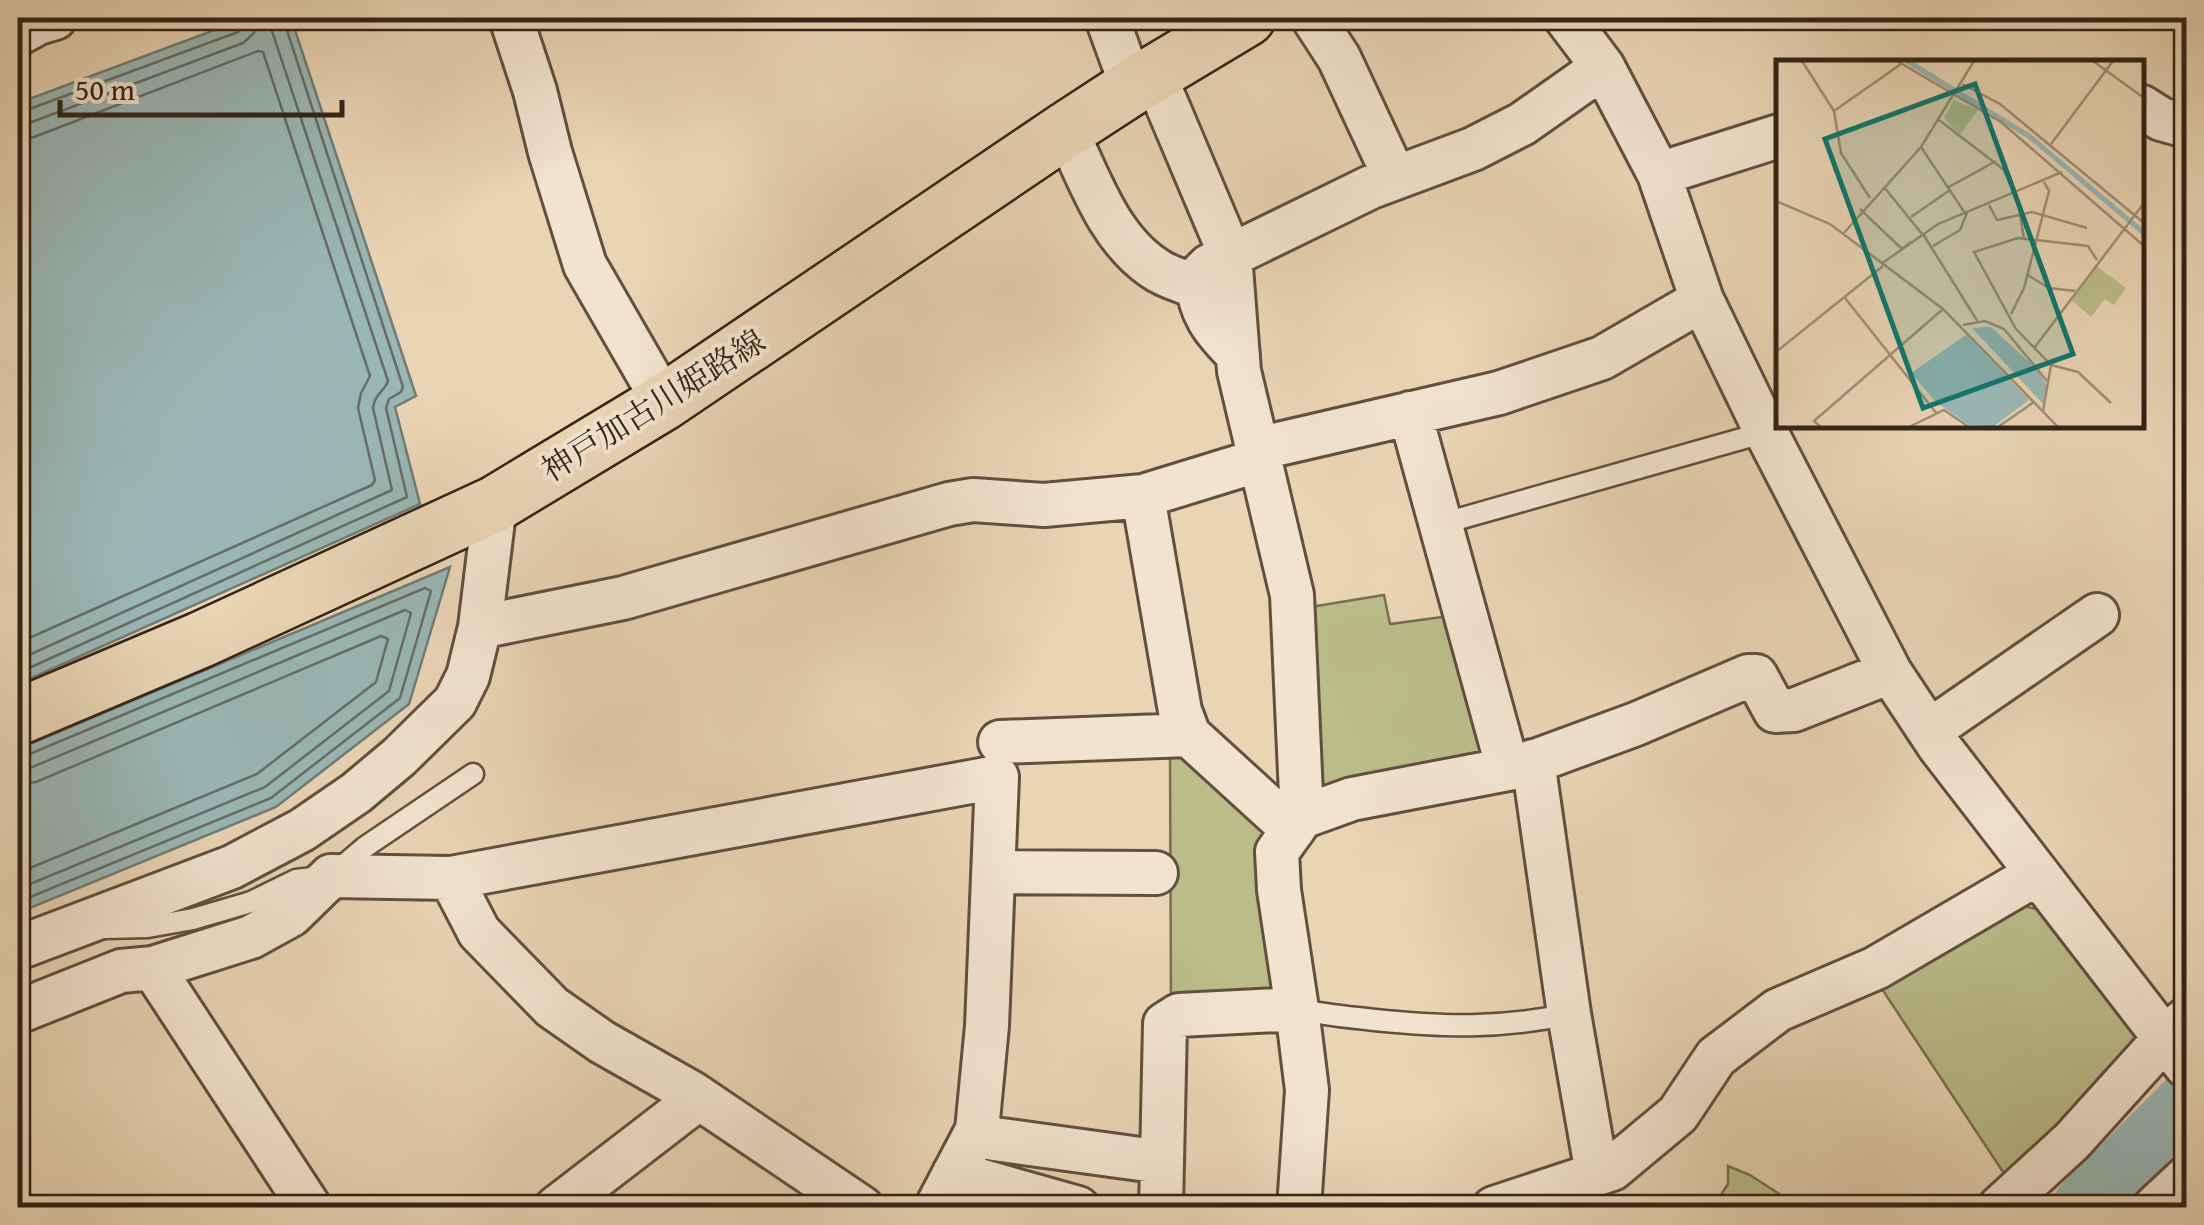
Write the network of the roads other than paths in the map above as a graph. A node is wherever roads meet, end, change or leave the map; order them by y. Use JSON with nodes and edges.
{"nodes":[{"id":1,"x":55,"y":18,"type":"edge"},
{"id":2,"x":510,"y":18,"type":"edge"},
{"id":3,"x":1107,"y":18,"type":"edge"},
{"id":4,"x":1247,"y":18,"type":"edge"},
{"id":5,"x":1313,"y":18,"type":"edge"},
{"id":6,"x":1566,"y":18,"type":"edge"},
{"id":7,"x":18,"y":34,"type":"edge"},
{"id":8,"x":1603,"y":67,"type":"junction"},
{"id":9,"x":1143,"y":80,"type":"junction"},
{"id":10,"x":2144,"y":108,"type":"edge"},
{"id":11,"x":2186,"y":126,"type":"edge"},
{"id":12,"x":1066,"y":130,"type":"junction"},
{"id":13,"x":1776,"y":137,"type":"edge"},
{"id":14,"x":1659,"y":174,"type":"junction"},
{"id":15,"x":1395,"y":178,"type":"junction"},
{"id":16,"x":1230,"y":254,"type":"junction"},
{"id":17,"x":1197,"y":287,"type":"junction"},
{"id":18,"x":1702,"y":300,"type":"junction"},
{"id":19,"x":1238,"y":355,"type":"junction"},
{"id":20,"x":664,"y":402,"type":"junction"},
{"id":21,"x":1410,"y":413,"type":"junction"},
{"id":22,"x":1766,"y":432,"type":"junction"},
{"id":23,"x":1259,"y":455,"type":"junction"},
{"id":24,"x":1143,"y":496,"type":"junction"},
{"id":25,"x":495,"y":504,"type":"junction"},
{"id":26,"x":1441,"y":524,"type":"junction"},
{"id":27,"x":2098,"y":615,"type":"dead end"},
{"id":28,"x":480,"y":627,"type":"junction"},
{"id":29,"x":1890,"y":672,"type":"junction"},
{"id":30,"x":18,"y":717,"type":"edge"},
{"id":31,"x":1929,"y":730,"type":"junction"},
{"id":32,"x":1189,"y":735,"type":"junction"},
{"id":33,"x":1000,"y":742,"type":"dead end"},
{"id":34,"x":1520,"y":765,"type":"junction"},
{"id":35,"x":472,"y":774,"type":"dead end"},
{"id":36,"x":1298,"y":823,"type":"junction"},
{"id":37,"x":994,"y":872,"type":"junction"},
{"id":38,"x":1156,"y":874,"type":"dead end"},
{"id":39,"x":2037,"y":874,"type":"junction"},
{"id":40,"x":332,"y":876,"type":"junction"},
{"id":41,"x":451,"y":878,"type":"junction"},
{"id":42,"x":82,"y":924,"type":"junction"},
{"id":43,"x":18,"y":948,"type":"edge"},
{"id":44,"x":153,"y":968,"type":"junction"},
{"id":45,"x":1298,"y":1009,"type":"junction"},
{"id":46,"x":18,"y":1012,"type":"edge"},
{"id":47,"x":1569,"y":1014,"type":"junction"},
{"id":48,"x":2179,"y":1041,"type":"edge"},
{"id":49,"x":699,"y":1098,"type":"junction"},
{"id":50,"x":977,"y":1130,"type":"junction"},
{"id":51,"x":1162,"y":1162,"type":"junction"},
{"id":52,"x":1597,"y":1174,"type":"junction"},
{"id":53,"x":2186,"y":1178,"type":"edge"},
{"id":54,"x":945,"y":1190,"type":"edge"},
{"id":55,"x":310,"y":1208,"type":"edge"},
{"id":56,"x":556,"y":1208,"type":"edge"},
{"id":57,"x":862,"y":1208,"type":"edge"},
{"id":58,"x":1078,"y":1208,"type":"edge"},
{"id":59,"x":1162,"y":1208,"type":"edge"},
{"id":60,"x":1299,"y":1208,"type":"edge"},
{"id":61,"x":1494,"y":1208,"type":"edge"},
{"id":62,"x":1999,"y":1208,"type":"edge"},
{"id":63,"x":2154,"y":1208,"type":"edge"}],
"edges":[{"from":1,"to":7,"type":"street"},
{"from":2,"to":20,"type":"street"},
{"from":3,"to":9,"type":"street"},
{"from":4,"to":9,"type":"main road","name":"神戸加古川姫路線"},
{"from":5,"to":15,"type":"street"},
{"from":6,"to":8,"type":"street"},
{"from":8,"to":14,"type":"street"},
{"from":8,"to":15,"type":"street"},
{"from":9,"to":12,"type":"main road","name":"神戸加古川姫路線"},
{"from":9,"to":16,"type":"street"},
{"from":10,"to":11,"type":"street"},
{"from":12,"to":17,"type":"street"},
{"from":12,"to":20,"type":"main road","name":"神戸加古川姫路線"},
{"from":13,"to":14,"type":"street"},
{"from":14,"to":18,"type":"street"},
{"from":15,"to":16,"type":"street"},
{"from":16,"to":17,"type":"street"},
{"from":16,"to":19,"type":"street"},
{"from":17,"to":19,"type":"street"},
{"from":18,"to":21,"type":"street"},
{"from":18,"to":22,"type":"street"},
{"from":19,"to":23,"type":"street"},
{"from":20,"to":25,"type":"main road","name":"神戸加古川姫路線"},
{"from":21,"to":23,"type":"street"},
{"from":21,"to":26,"type":"street"},
{"from":22,"to":26,"type":"lane"},
{"from":22,"to":29,"type":"street"},
{"from":23,"to":24,"type":"street"},
{"from":23,"to":36,"type":"street"},
{"from":24,"to":28,"type":"street"},
{"from":24,"to":32,"type":"street"},
{"from":25,"to":28,"type":"street"},
{"from":25,"to":30,"type":"main road","name":"神戸加古川姫路線"},
{"from":26,"to":34,"type":"street"},
{"from":27,"to":31,"type":"street"},
{"from":28,"to":42,"type":"street"},
{"from":29,"to":31,"type":"street"},
{"from":29,"to":34,"type":"street"},
{"from":31,"to":39,"type":"street"},
{"from":32,"to":33,"type":"street"},
{"from":32,"to":36,"type":"street"},
{"from":34,"to":36,"type":"street"},
{"from":34,"to":47,"type":"street"},
{"from":35,"to":40,"type":"lane"},
{"from":36,"to":45,"type":"street"},
{"from":37,"to":38,"type":"street"},
{"from":37,"to":41,"type":"street"},
{"from":37,"to":50,"type":"street"},
{"from":39,"to":48,"type":"street"},
{"from":39,"to":52,"type":"street"},
{"from":40,"to":41,"type":"street"},
{"from":40,"to":42,"type":"lane"},
{"from":40,"to":44,"type":"street"},
{"from":41,"to":49,"type":"street"},
{"from":42,"to":43,"type":"street"},
{"from":44,"to":46,"type":"street"},
{"from":44,"to":55,"type":"street"},
{"from":45,"to":47,"type":"lane"},
{"from":45,"to":51,"type":"street"},
{"from":45,"to":60,"type":"street"},
{"from":47,"to":52,"type":"street"},
{"from":48,"to":62,"type":"street"},
{"from":49,"to":56,"type":"street"},
{"from":49,"to":57,"type":"street"},
{"from":50,"to":51,"type":"street"},
{"from":50,"to":54,"type":"street"},
{"from":51,"to":59,"type":"street"},
{"from":52,"to":61,"type":"street"},
{"from":53,"to":63,"type":"street"},
{"from":54,"to":58,"type":"street"}]}
